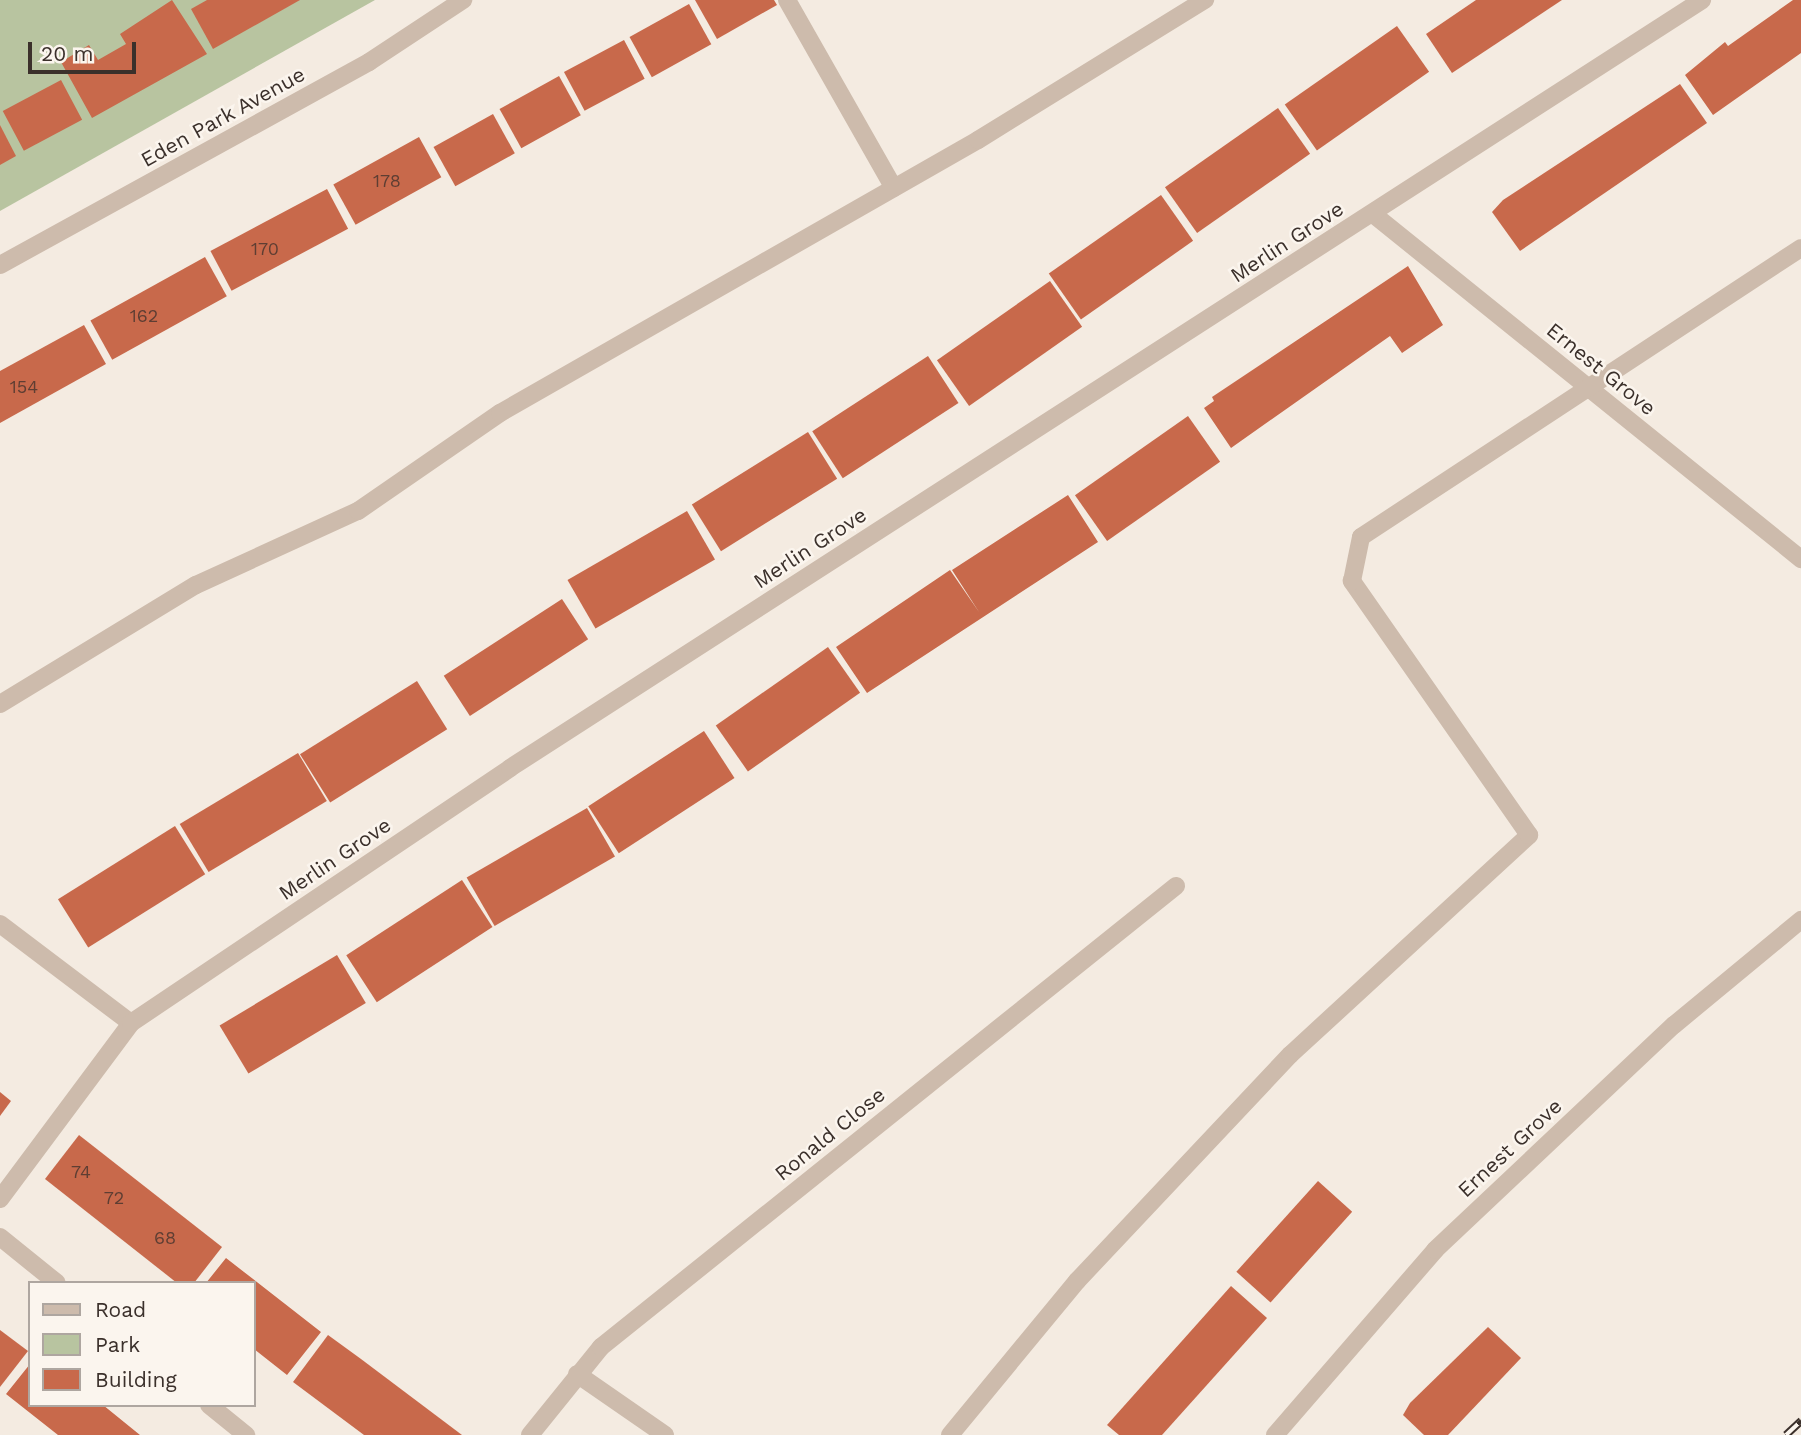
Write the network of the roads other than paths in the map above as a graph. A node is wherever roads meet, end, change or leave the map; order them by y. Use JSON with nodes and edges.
{"nodes":[{"id":1,"x":463,"y":0,"type":"edge"},
{"id":2,"x":787,"y":0,"type":"edge"},
{"id":3,"x":1205,"y":0,"type":"edge"},
{"id":4,"x":1702,"y":0,"type":"edge"},
{"id":5,"x":894,"y":188,"type":"junction"},
{"id":6,"x":1373,"y":214,"type":"junction"},
{"id":7,"x":1801,"y":248,"type":"edge"},
{"id":8,"x":0,"y":265,"type":"edge"},
{"id":9,"x":1587,"y":387,"type":"junction"},
{"id":10,"x":1801,"y":559,"type":"edge"},
{"id":11,"x":0,"y":704,"type":"edge"},
{"id":12,"x":1176,"y":886,"type":"dead end"},
{"id":13,"x":1801,"y":920,"type":"edge"},
{"id":14,"x":0,"y":924,"type":"edge"},
{"id":15,"x":131,"y":1023,"type":"junction"},
{"id":16,"x":0,"y":1199,"type":"edge"},
{"id":17,"x":0,"y":1237,"type":"edge"},
{"id":18,"x":55,"y":1281,"type":"edge"},
{"id":19,"x":577,"y":1374,"type":"junction"},
{"id":20,"x":211,"y":1407,"type":"edge"},
{"id":21,"x":246,"y":1435,"type":"edge"},
{"id":22,"x":530,"y":1435,"type":"edge"},
{"id":23,"x":664,"y":1435,"type":"edge"},
{"id":24,"x":950,"y":1435,"type":"edge"},
{"id":25,"x":1275,"y":1435,"type":"edge"}],
"edges":[{"from":1,"to":8,"type":"street","name":"Eden Park Avenue"},
{"from":2,"to":5,"type":"street"},
{"from":3,"to":5,"type":"street"},
{"from":4,"to":6,"type":"street","name":"Merlin Grove"},
{"from":5,"to":11,"type":"street"},
{"from":6,"to":9,"type":"street","name":"Ernest Grove"},
{"from":6,"to":15,"type":"street","name":"Merlin Grove"},
{"from":7,"to":9,"type":"street"},
{"from":9,"to":10,"type":"street","name":"Ernest Grove"},
{"from":9,"to":24,"type":"street"},
{"from":12,"to":19,"type":"street","name":"Ronald Close"},
{"from":13,"to":25,"type":"street","name":"Ernest Grove"},
{"from":14,"to":15,"type":"street"},
{"from":15,"to":16,"type":"street","name":"Merlin Grove"},
{"from":17,"to":18,"type":"street"},
{"from":19,"to":22,"type":"street","name":"Ronald Close"},
{"from":19,"to":23,"type":"street"},
{"from":20,"to":21,"type":"street"}]}
